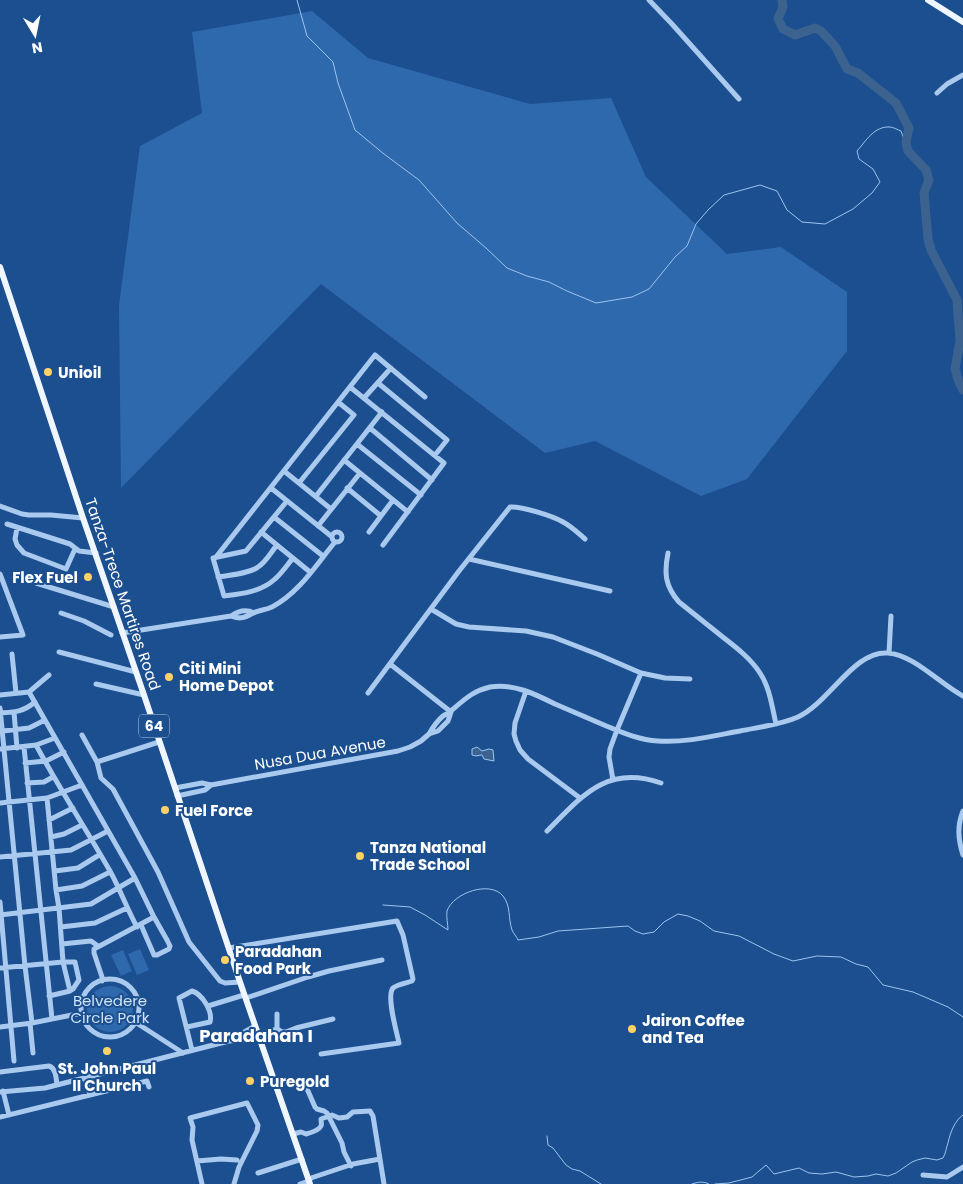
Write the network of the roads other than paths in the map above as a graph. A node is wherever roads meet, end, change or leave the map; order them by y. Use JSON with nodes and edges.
{"nodes":[{"id":1,"x":649,"y":0,"type":"edge"},
{"id":2,"x":928,"y":0,"type":"edge"},
{"id":3,"x":963,"y":22,"type":"edge"},
{"id":4,"x":963,"y":75,"type":"edge"},
{"id":5,"x":937,"y":93,"type":"dead end"},
{"id":6,"x":739,"y":99,"type":"dead end"},
{"id":7,"x":0,"y":267,"type":"edge"},
{"id":8,"x":391,"y":368,"type":"junction"},
{"id":9,"x":378,"y":383,"type":"junction"},
{"id":10,"x":350,"y":387,"type":"junction"},
{"id":11,"x":425,"y":397,"type":"dead end"},
{"id":12,"x":364,"y":398,"type":"junction"},
{"id":13,"x":338,"y":402,"type":"junction"},
{"id":14,"x":382,"y":412,"type":"junction"},
{"id":15,"x":370,"y":428,"type":"junction"},
{"id":16,"x":357,"y":444,"type":"junction"},
{"id":17,"x":435,"y":455,"type":"junction"},
{"id":18,"x":344,"y":460,"type":"junction"},
{"id":19,"x":284,"y":471,"type":"junction"},
{"id":20,"x":360,"y":473,"type":"junction"},
{"id":21,"x":432,"y":480,"type":"junction"},
{"id":22,"x":299,"y":484,"type":"junction"},
{"id":23,"x":271,"y":488,"type":"junction"},
{"id":24,"x":347,"y":488,"type":"junction"},
{"id":25,"x":420,"y":495,"type":"junction"},
{"id":26,"x":316,"y":496,"type":"junction"},
{"id":27,"x":393,"y":500,"type":"junction"},
{"id":28,"x":287,"y":501,"type":"junction"},
{"id":29,"x":0,"y":506,"type":"edge"},
{"id":30,"x":331,"y":509,"type":"junction"},
{"id":31,"x":408,"y":512,"type":"junction"},
{"id":32,"x":381,"y":516,"type":"junction"},
{"id":33,"x":274,"y":517,"type":"junction"},
{"id":34,"x":83,"y":518,"type":"junction"},
{"id":35,"x":7,"y":524,"type":"dead end"},
{"id":36,"x":318,"y":526,"type":"junction"},
{"id":37,"x":17,"y":528,"type":"junction"},
{"id":38,"x":261,"y":532,"type":"junction"},
{"id":39,"x":369,"y":532,"type":"dead end"},
{"id":40,"x":585,"y":539,"type":"dead end"},
{"id":41,"x":277,"y":545,"type":"junction"},
{"id":42,"x":383,"y":545,"type":"dead end"},
{"id":43,"x":74,"y":549,"type":"junction"},
{"id":44,"x":96,"y":553,"type":"junction"},
{"id":45,"x":668,"y":553,"type":"dead end"},
{"id":46,"x":323,"y":556,"type":"junction"},
{"id":47,"x":216,"y":557,"type":"junction"},
{"id":48,"x":293,"y":558,"type":"junction"},
{"id":49,"x":469,"y":559,"type":"junction"},
{"id":50,"x":310,"y":572,"type":"junction"},
{"id":51,"x":0,"y":574,"type":"edge"},
{"id":52,"x":218,"y":577,"type":"junction"},
{"id":53,"x":36,"y":583,"type":"dead end"},
{"id":54,"x":610,"y":591,"type":"dead end"},
{"id":55,"x":114,"y":607,"type":"junction"},
{"id":56,"x":431,"y":609,"type":"junction"},
{"id":57,"x":61,"y":613,"type":"dead end"},
{"id":58,"x":891,"y":616,"type":"dead end"},
{"id":59,"x":122,"y":632,"type":"junction"},
{"id":60,"x":111,"y":635,"type":"dead end"},
{"id":61,"x":0,"y":637,"type":"edge"},
{"id":62,"x":59,"y":652,"type":"dead end"},
{"id":63,"x":889,"y":653,"type":"junction"},
{"id":64,"x":12,"y":654,"type":"dead end"},
{"id":65,"x":390,"y":664,"type":"junction"},
{"id":66,"x":136,"y":672,"type":"junction"},
{"id":67,"x":641,"y":673,"type":"junction"},
{"id":68,"x":49,"y":675,"type":"dead end"},
{"id":69,"x":690,"y":680,"type":"dead end"},
{"id":70,"x":96,"y":684,"type":"dead end"},
{"id":71,"x":526,"y":691,"type":"junction"},
{"id":72,"x":29,"y":692,"type":"junction"},
{"id":73,"x":16,"y":693,"type":"junction"},
{"id":74,"x":368,"y":693,"type":"dead end"},
{"id":75,"x":0,"y":695,"type":"edge"},
{"id":76,"x":144,"y":695,"type":"junction"},
{"id":77,"x":963,"y":696,"type":"edge"},
{"id":78,"x":35,"y":702,"type":"junction"},
{"id":79,"x":0,"y":708,"type":"edge"},
{"id":80,"x":1,"y":712,"type":"edge"},
{"id":81,"x":14,"y":712,"type":"junction"},
{"id":82,"x":451,"y":712,"type":"junction"},
{"id":83,"x":45,"y":720,"type":"junction"},
{"id":84,"x":776,"y":724,"type":"junction"},
{"id":85,"x":15,"y":730,"type":"junction"},
{"id":86,"x":617,"y":730,"type":"junction"},
{"id":87,"x":3,"y":731,"type":"junction"},
{"id":88,"x":82,"y":735,"type":"dead end"},
{"id":89,"x":56,"y":738,"type":"junction"},
{"id":90,"x":159,"y":742,"type":"junction"},
{"id":91,"x":36,"y":745,"type":"junction"},
{"id":92,"x":24,"y":747,"type":"junction"},
{"id":93,"x":17,"y":748,"type":"junction"},
{"id":94,"x":2,"y":749,"type":"edge"},
{"id":95,"x":64,"y":752,"type":"junction"},
{"id":96,"x":45,"y":761,"type":"junction"},
{"id":97,"x":98,"y":762,"type":"junction"},
{"id":98,"x":25,"y":764,"type":"junction"},
{"id":99,"x":53,"y":777,"type":"junction"},
{"id":100,"x":613,"y":780,"type":"junction"},
{"id":101,"x":27,"y":783,"type":"junction"},
{"id":102,"x":661,"y":783,"type":"dead end"},
{"id":103,"x":82,"y":785,"type":"junction"},
{"id":104,"x":211,"y":785,"type":"junction"},
{"id":105,"x":174,"y":788,"type":"junction"},
{"id":106,"x":64,"y":793,"type":"junction"},
{"id":107,"x":177,"y":796,"type":"junction"},
{"id":108,"x":47,"y":798,"type":"junction"},
{"id":109,"x":580,"y":798,"type":"junction"},
{"id":110,"x":29,"y":800,"type":"junction"},
{"id":111,"x":10,"y":802,"type":"junction"},
{"id":112,"x":0,"y":803,"type":"edge"},
{"id":113,"x":73,"y":808,"type":"junction"},
{"id":114,"x":963,"y":811,"type":"edge"},
{"id":115,"x":49,"y":820,"type":"junction"},
{"id":116,"x":82,"y":825,"type":"junction"},
{"id":117,"x":108,"y":831,"type":"junction"},
{"id":118,"x":547,"y":831,"type":"dead end"},
{"id":119,"x":51,"y":837,"type":"junction"},
{"id":120,"x":91,"y":840,"type":"junction"},
{"id":121,"x":52,"y":853,"type":"junction"},
{"id":122,"x":35,"y":854,"type":"junction"},
{"id":123,"x":963,"y":854,"type":"edge"},
{"id":124,"x":99,"y":855,"type":"junction"},
{"id":125,"x":15,"y":856,"type":"junction"},
{"id":126,"x":0,"y":857,"type":"edge"},
{"id":127,"x":54,"y":871,"type":"junction"},
{"id":128,"x":110,"y":872,"type":"junction"},
{"id":129,"x":135,"y":878,"type":"junction"},
{"id":130,"x":118,"y":888,"type":"junction"},
{"id":131,"x":56,"y":890,"type":"junction"},
{"id":132,"x":0,"y":902,"type":"edge"},
{"id":133,"x":59,"y":908,"type":"junction"},
{"id":134,"x":127,"y":908,"type":"junction"},
{"id":135,"x":40,"y":910,"type":"junction"},
{"id":136,"x":20,"y":912,"type":"junction"},
{"id":137,"x":1,"y":914,"type":"edge"},
{"id":138,"x":154,"y":917,"type":"junction"},
{"id":139,"x":139,"y":926,"type":"junction"},
{"id":140,"x":61,"y":927,"type":"junction"},
{"id":141,"x":62,"y":944,"type":"junction"},
{"id":142,"x":98,"y":946,"type":"junction"},
{"id":143,"x":229,"y":948,"type":"junction"},
{"id":144,"x":382,"y":960,"type":"dead end"},
{"id":145,"x":63,"y":962,"type":"junction"},
{"id":146,"x":45,"y":963,"type":"junction"},
{"id":147,"x":25,"y":966,"type":"junction"},
{"id":148,"x":3,"y":968,"type":"edge"},
{"id":149,"x":66,"y":978,"type":"junction"},
{"id":150,"x":79,"y":980,"type":"junction"},
{"id":151,"x":102,"y":981,"type":"junction"},
{"id":152,"x":240,"y":982,"type":"junction"},
{"id":153,"x":70,"y":992,"type":"junction"},
{"id":154,"x":49,"y":996,"type":"junction"},
{"id":155,"x":245,"y":997,"type":"junction"},
{"id":156,"x":208,"y":1006,"type":"junction"},
{"id":157,"x":82,"y":1013,"type":"junction"},
{"id":158,"x":277,"y":1014,"type":"dead end"},
{"id":159,"x":333,"y":1019,"type":"dead end"},
{"id":160,"x":52,"y":1020,"type":"junction"},
{"id":161,"x":136,"y":1022,"type":"junction"},
{"id":162,"x":31,"y":1023,"type":"junction"},
{"id":163,"x":12,"y":1026,"type":"junction"},
{"id":164,"x":255,"y":1026,"type":"junction"},
{"id":165,"x":0,"y":1027,"type":"edge"},
{"id":166,"x":187,"y":1028,"type":"junction"},
{"id":167,"x":277,"y":1029,"type":"junction"},
{"id":168,"x":259,"y":1037,"type":"junction"},
{"id":169,"x":229,"y":1041,"type":"junction"},
{"id":170,"x":192,"y":1050,"type":"junction"},
{"id":171,"x":183,"y":1052,"type":"junction"},
{"id":172,"x":33,"y":1054,"type":"dead end"},
{"id":173,"x":321,"y":1054,"type":"dead end"},
{"id":174,"x":14,"y":1061,"type":"dead end"},
{"id":175,"x":0,"y":1072,"type":"edge"},
{"id":176,"x":85,"y":1078,"type":"junction"},
{"id":177,"x":301,"y":1080,"type":"dead end"},
{"id":178,"x":57,"y":1085,"type":"junction"},
{"id":179,"x":149,"y":1087,"type":"dead end"},
{"id":180,"x":2,"y":1091,"type":"edge"},
{"id":181,"x":90,"y":1095,"type":"junction"},
{"id":182,"x":9,"y":1115,"type":"junction"},
{"id":183,"x":328,"y":1116,"type":"junction"},
{"id":184,"x":0,"y":1117,"type":"edge"},
{"id":185,"x":293,"y":1134,"type":"junction"},
{"id":186,"x":302,"y":1159,"type":"junction"},
{"id":187,"x":380,"y":1159,"type":"junction"},
{"id":188,"x":237,"y":1160,"type":"dead end"},
{"id":189,"x":198,"y":1161,"type":"junction"},
{"id":190,"x":351,"y":1166,"type":"junction"},
{"id":191,"x":963,"y":1167,"type":"edge"},
{"id":192,"x":258,"y":1173,"type":"dead end"},
{"id":193,"x":923,"y":1175,"type":"dead end"},
{"id":194,"x":946,"y":1177,"type":"junction"},
{"id":195,"x":310,"y":1183,"type":"edge"},
{"id":196,"x":202,"y":1184,"type":"edge"},
{"id":197,"x":234,"y":1184,"type":"edge"},
{"id":198,"x":300,"y":1184,"type":"edge"},
{"id":199,"x":384,"y":1184,"type":"edge"},
{"id":200,"x":946,"y":1184,"type":"edge"}],
"edges":[{"from":1,"to":6,"type":"street"},
{"from":2,"to":3,"type":"main road"},
{"from":4,"to":5,"type":"street"},
{"from":7,"to":34,"type":"main road","name":"Tanza-Trece Martires Road","number":"64"},
{"from":8,"to":9,"type":"street"},
{"from":8,"to":10,"type":"street"},
{"from":8,"to":11,"type":"street"},
{"from":9,"to":12,"type":"street"},
{"from":9,"to":17,"type":"street"},
{"from":10,"to":12,"type":"street"},
{"from":10,"to":13,"type":"street"},
{"from":12,"to":14,"type":"street"},
{"from":13,"to":19,"type":"street"},
{"from":13,"to":22,"type":"street"},
{"from":14,"to":15,"type":"street"},
{"from":14,"to":17,"type":"street"},
{"from":15,"to":16,"type":"street"},
{"from":15,"to":21,"type":"street"},
{"from":16,"to":18,"type":"street"},
{"from":16,"to":25,"type":"street"},
{"from":17,"to":21,"type":"street"},
{"from":18,"to":20,"type":"street"},
{"from":18,"to":26,"type":"street"},
{"from":19,"to":22,"type":"street"},
{"from":19,"to":23,"type":"street"},
{"from":20,"to":24,"type":"street"},
{"from":20,"to":27,"type":"street"},
{"from":21,"to":25,"type":"street"},
{"from":22,"to":26,"type":"street"},
{"from":23,"to":28,"type":"street"},
{"from":23,"to":47,"type":"street"},
{"from":24,"to":30,"type":"street"},
{"from":24,"to":32,"type":"street"},
{"from":25,"to":31,"type":"street"},
{"from":26,"to":30,"type":"street"},
{"from":27,"to":31,"type":"street"},
{"from":27,"to":32,"type":"street"},
{"from":28,"to":33,"type":"street"},
{"from":28,"to":36,"type":"street"},
{"from":29,"to":34,"type":"street"},
{"from":30,"to":36,"type":"street"},
{"from":31,"to":42,"type":"street"},
{"from":32,"to":39,"type":"street"},
{"from":33,"to":38,"type":"street"},
{"from":33,"to":46,"type":"street"},
{"from":34,"to":44,"type":"main road","name":"Tanza-Trece Martires Road","number":"64"},
{"from":35,"to":37,"type":"street"},
{"from":36,"to":46,"type":"street"},
{"from":37,"to":43,"type":"street"},
{"from":37,"to":43,"type":"street"},
{"from":38,"to":41,"type":"street"},
{"from":38,"to":47,"type":"street"},
{"from":40,"to":49,"type":"street"},
{"from":41,"to":48,"type":"street"},
{"from":41,"to":52,"type":"street"},
{"from":43,"to":44,"type":"street"},
{"from":44,"to":55,"type":"main road","name":"Tanza-Trece Martires Road","number":"64"},
{"from":45,"to":84,"type":"street"},
{"from":46,"to":50,"type":"street"},
{"from":47,"to":52,"type":"street"},
{"from":48,"to":50,"type":"street"},
{"from":48,"to":52,"type":"street"},
{"from":49,"to":54,"type":"street"},
{"from":49,"to":56,"type":"street"},
{"from":50,"to":59,"type":"street"},
{"from":51,"to":61,"type":"street"},
{"from":53,"to":55,"type":"street"},
{"from":55,"to":59,"type":"main road","name":"Tanza-Trece Martires Road","number":"64"},
{"from":56,"to":65,"type":"street"},
{"from":56,"to":67,"type":"street"},
{"from":57,"to":60,"type":"street"},
{"from":58,"to":63,"type":"street"},
{"from":59,"to":66,"type":"main road","name":"Tanza-Trece Martires Road","number":"64"},
{"from":62,"to":66,"type":"street"},
{"from":63,"to":77,"type":"street"},
{"from":63,"to":84,"type":"street","name":"Nusa Dua Avenue"},
{"from":64,"to":73,"type":"street"},
{"from":65,"to":74,"type":"street"},
{"from":65,"to":82,"type":"street"},
{"from":66,"to":76,"type":"main road","name":"Tanza-Trece Martires Road","number":"64"},
{"from":67,"to":69,"type":"street"},
{"from":67,"to":86,"type":"street"},
{"from":68,"to":72,"type":"street"},
{"from":70,"to":76,"type":"street"},
{"from":71,"to":82,"type":"street","name":"Nusa Dua Avenue"},
{"from":71,"to":86,"type":"street","name":"Nusa Dua Avenue"},
{"from":71,"to":109,"type":"street"},
{"from":72,"to":73,"type":"street"},
{"from":72,"to":78,"type":"street"},
{"from":73,"to":75,"type":"street"},
{"from":76,"to":90,"type":"main road","name":"Tanza-Trece Martires Road","number":"64"},
{"from":78,"to":81,"type":"street"},
{"from":78,"to":83,"type":"street"},
{"from":79,"to":80,"type":"street"},
{"from":80,"to":81,"type":"street"},
{"from":80,"to":87,"type":"street"},
{"from":81,"to":85,"type":"street"},
{"from":82,"to":104,"type":"street","name":"Nusa Dua Avenue"},
{"from":83,"to":85,"type":"street"},
{"from":83,"to":89,"type":"street"},
{"from":84,"to":86,"type":"street","name":"Nusa Dua Avenue"},
{"from":85,"to":87,"type":"street"},
{"from":85,"to":93,"type":"street"},
{"from":86,"to":100,"type":"street"},
{"from":87,"to":94,"type":"street"},
{"from":88,"to":97,"type":"street"},
{"from":89,"to":91,"type":"street"},
{"from":89,"to":95,"type":"street"},
{"from":90,"to":97,"type":"street"},
{"from":90,"to":105,"type":"main road","name":"Tanza-Trece Martires Road","number":"64"},
{"from":91,"to":92,"type":"street"},
{"from":91,"to":96,"type":"street"},
{"from":92,"to":93,"type":"street"},
{"from":92,"to":98,"type":"street"},
{"from":93,"to":94,"type":"street"},
{"from":94,"to":111,"type":"street"},
{"from":95,"to":96,"type":"street"},
{"from":95,"to":103,"type":"street"},
{"from":96,"to":98,"type":"street"},
{"from":96,"to":99,"type":"street"},
{"from":97,"to":152,"type":"street"},
{"from":98,"to":101,"type":"street"},
{"from":99,"to":101,"type":"street"},
{"from":99,"to":106,"type":"street"},
{"from":100,"to":102,"type":"street"},
{"from":100,"to":109,"type":"street"},
{"from":101,"to":110,"type":"street"},
{"from":103,"to":106,"type":"street"},
{"from":103,"to":117,"type":"street"},
{"from":104,"to":105,"type":"street","name":"Nusa Dua Avenue"},
{"from":104,"to":107,"type":"street","name":"Nusa Dua Avenue"},
{"from":105,"to":107,"type":"main road","name":"Tanza-Trece Martires Road","number":"64"},
{"from":106,"to":108,"type":"street"},
{"from":106,"to":113,"type":"street"},
{"from":107,"to":143,"type":"main road","name":"Tanza-Trece Martires Road","number":"64"},
{"from":108,"to":110,"type":"street"},
{"from":108,"to":115,"type":"street"},
{"from":109,"to":118,"type":"street"},
{"from":110,"to":111,"type":"street"},
{"from":110,"to":122,"type":"street"},
{"from":111,"to":112,"type":"street"},
{"from":111,"to":125,"type":"street"},
{"from":113,"to":115,"type":"street"},
{"from":113,"to":116,"type":"street"},
{"from":114,"to":123,"type":"street"},
{"from":115,"to":119,"type":"street"},
{"from":116,"to":119,"type":"street"},
{"from":116,"to":120,"type":"street"},
{"from":117,"to":120,"type":"street"},
{"from":117,"to":129,"type":"street"},
{"from":119,"to":121,"type":"street"},
{"from":120,"to":121,"type":"street"},
{"from":120,"to":124,"type":"street"},
{"from":121,"to":122,"type":"street"},
{"from":121,"to":127,"type":"street"},
{"from":122,"to":125,"type":"street"},
{"from":122,"to":135,"type":"street"},
{"from":124,"to":127,"type":"street"},
{"from":124,"to":128,"type":"street"},
{"from":125,"to":126,"type":"street"},
{"from":125,"to":136,"type":"street"},
{"from":127,"to":131,"type":"street"},
{"from":128,"to":130,"type":"street"},
{"from":128,"to":131,"type":"street"},
{"from":129,"to":130,"type":"street"},
{"from":129,"to":138,"type":"street"},
{"from":130,"to":133,"type":"street"},
{"from":130,"to":134,"type":"street"},
{"from":131,"to":133,"type":"street"},
{"from":132,"to":137,"type":"street"},
{"from":133,"to":135,"type":"street"},
{"from":133,"to":140,"type":"street"},
{"from":134,"to":139,"type":"street"},
{"from":134,"to":140,"type":"street"},
{"from":135,"to":136,"type":"street"},
{"from":135,"to":146,"type":"street"},
{"from":136,"to":137,"type":"street"},
{"from":136,"to":147,"type":"street"},
{"from":137,"to":148,"type":"street"},
{"from":138,"to":139,"type":"street"},
{"from":138,"to":139,"type":"street"},
{"from":139,"to":142,"type":"street"},
{"from":140,"to":141,"type":"street"},
{"from":141,"to":142,"type":"street"},
{"from":141,"to":145,"type":"street"},
{"from":142,"to":151,"type":"street"},
{"from":143,"to":152,"type":"main road","name":"Tanza-Trece Martires Road","number":"64"},
{"from":143,"to":173,"type":"street"},
{"from":144,"to":155,"type":"street"},
{"from":145,"to":146,"type":"street"},
{"from":145,"to":149,"type":"street"},
{"from":145,"to":150,"type":"street"},
{"from":146,"to":147,"type":"street"},
{"from":146,"to":154,"type":"street"},
{"from":147,"to":148,"type":"street"},
{"from":147,"to":162,"type":"street"},
{"from":148,"to":163,"type":"street"},
{"from":149,"to":150,"type":"street"},
{"from":149,"to":153,"type":"street"},
{"from":150,"to":153,"type":"street"},
{"from":151,"to":157,"type":"street"},
{"from":151,"to":161,"type":"street"},
{"from":152,"to":155,"type":"main road","name":"Tanza-Trece Martires Road","number":"64"},
{"from":153,"to":154,"type":"street"},
{"from":154,"to":160,"type":"street"},
{"from":155,"to":156,"type":"street"},
{"from":155,"to":164,"type":"main road","name":"Tanza-Trece Martires Road","number":"64"},
{"from":156,"to":166,"type":"street"},
{"from":156,"to":166,"type":"street"},
{"from":157,"to":160,"type":"street"},
{"from":157,"to":161,"type":"street"},
{"from":158,"to":167,"type":"street"},
{"from":159,"to":167,"type":"street"},
{"from":160,"to":162,"type":"street"},
{"from":161,"to":171,"type":"street"},
{"from":162,"to":163,"type":"street"},
{"from":162,"to":172,"type":"street"},
{"from":163,"to":165,"type":"street"},
{"from":163,"to":174,"type":"street"},
{"from":164,"to":168,"type":"main road","name":"Tanza-Trece Martires Road","number":"64"},
{"from":164,"to":169,"type":"street"},
{"from":166,"to":170,"type":"street"},
{"from":167,"to":168,"type":"street"},
{"from":168,"to":169,"type":"street"},
{"from":168,"to":185,"type":"main road","name":"Tanza-Trece Martires Road","number":"64"},
{"from":169,"to":170,"type":"street"},
{"from":170,"to":171,"type":"street"},
{"from":171,"to":176,"type":"street"},
{"from":175,"to":178,"type":"street"},
{"from":176,"to":178,"type":"street"},
{"from":176,"to":181,"type":"street"},
{"from":177,"to":183,"type":"street"},
{"from":178,"to":180,"type":"street"},
{"from":179,"to":181,"type":"street"},
{"from":180,"to":182,"type":"street"},
{"from":181,"to":182,"type":"street"},
{"from":182,"to":184,"type":"street"},
{"from":183,"to":185,"type":"street"},
{"from":183,"to":187,"type":"street"},
{"from":183,"to":190,"type":"street"},
{"from":185,"to":186,"type":"main road","name":"Tanza-Trece Martires Road","number":"64"},
{"from":186,"to":192,"type":"street"},
{"from":186,"to":195,"type":"main road","name":"Tanza-Trece Martires Road","number":"64"},
{"from":187,"to":190,"type":"street"},
{"from":187,"to":199,"type":"street"},
{"from":188,"to":189,"type":"street"},
{"from":189,"to":196,"type":"street"},
{"from":189,"to":197,"type":"street"},
{"from":190,"to":195,"type":"street"},
{"from":191,"to":194,"type":"street"},
{"from":193,"to":194,"type":"street"},
{"from":194,"to":200,"type":"street"},
{"from":195,"to":198,"type":"street"}]}
